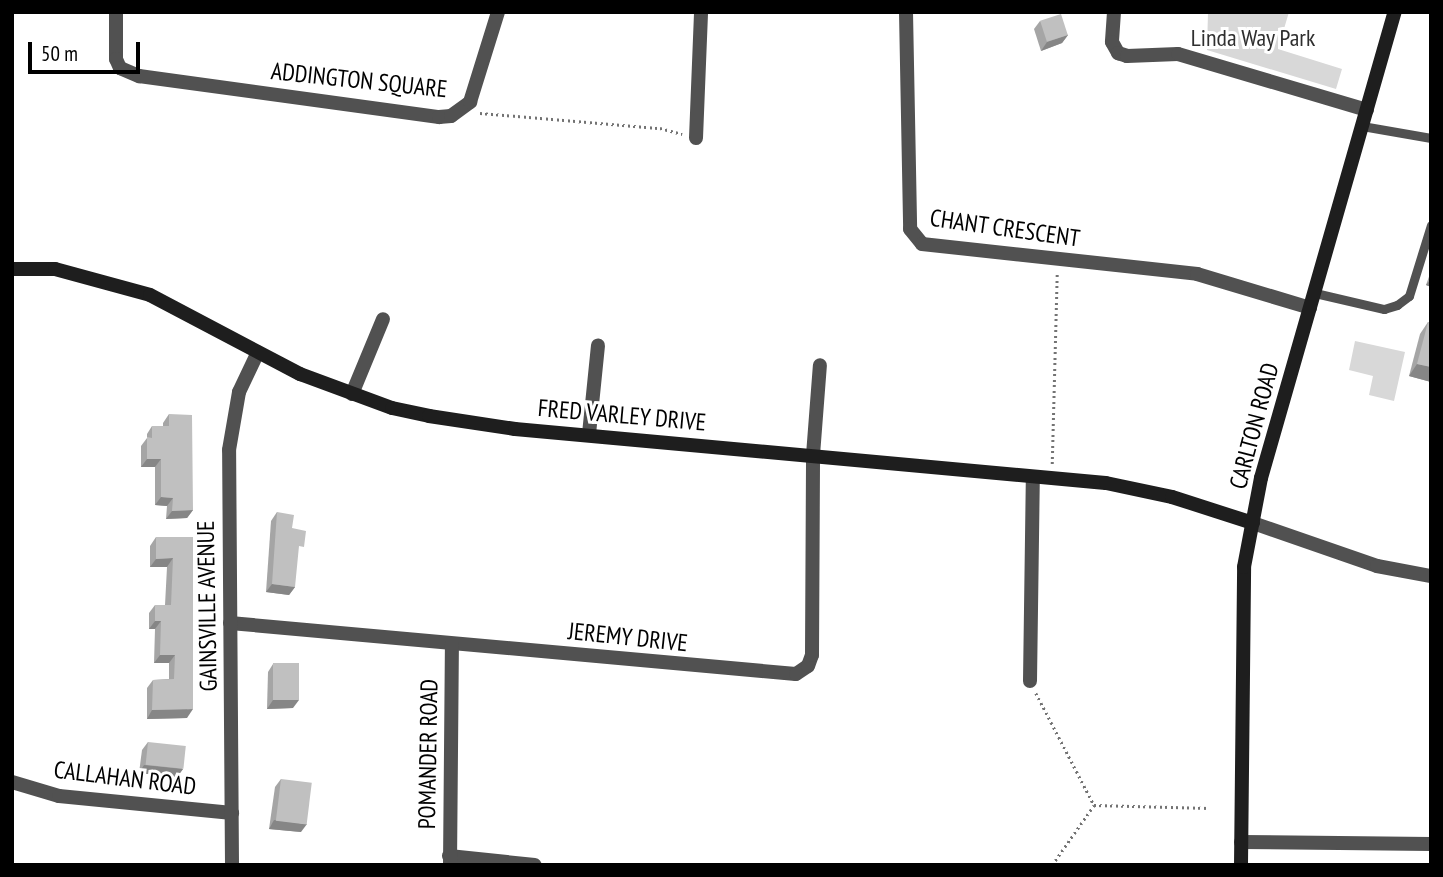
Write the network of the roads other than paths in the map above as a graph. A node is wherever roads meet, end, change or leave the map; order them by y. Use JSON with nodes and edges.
{"nodes":[{"id":1,"x":116,"y":12,"type":"edge"},
{"id":2,"x":498,"y":12,"type":"edge"},
{"id":3,"x":701,"y":12,"type":"edge"},
{"id":4,"x":906,"y":12,"type":"edge"},
{"id":5,"x":1114,"y":12,"type":"edge"},
{"id":6,"x":1392,"y":13,"type":"edge"},
{"id":7,"x":1367,"y":110,"type":"junction"},
{"id":8,"x":1362,"y":126,"type":"junction"},
{"id":9,"x":696,"y":138,"type":"road end"},
{"id":10,"x":1431,"y":138,"type":"edge"},
{"id":11,"x":1431,"y":225,"type":"edge"},
{"id":12,"x":12,"y":269,"type":"edge"},
{"id":13,"x":1315,"y":293,"type":"junction"},
{"id":14,"x":1310,"y":308,"type":"junction"},
{"id":15,"x":383,"y":320,"type":"dead end"},
{"id":16,"x":598,"y":345,"type":"dead end"},
{"id":17,"x":258,"y":352,"type":"junction"},
{"id":18,"x":820,"y":365,"type":"dead end"},
{"id":19,"x":352,"y":394,"type":"junction"},
{"id":20,"x":589,"y":434,"type":"junction"},
{"id":21,"x":813,"y":455,"type":"junction"},
{"id":22,"x":1032,"y":477,"type":"junction"},
{"id":23,"x":1253,"y":523,"type":"junction"},
{"id":24,"x":1431,"y":576,"type":"edge"},
{"id":25,"x":230,"y":623,"type":"junction"},
{"id":26,"x":452,"y":644,"type":"junction"},
{"id":27,"x":1030,"y":681,"type":"road end"},
{"id":28,"x":12,"y":782,"type":"edge"},
{"id":29,"x":232,"y":813,"type":"junction"},
{"id":30,"x":1241,"y":842,"type":"junction"},
{"id":31,"x":1431,"y":844,"type":"edge"},
{"id":32,"x":449,"y":860,"type":"edge"},
{"id":33,"x":232,"y":865,"type":"edge"},
{"id":34,"x":535,"y":865,"type":"edge"},
{"id":35,"x":1241,"y":865,"type":"edge"}],
"edges":[{"from":1,"to":2,"type":"street","name":"ADDINGTON SQUARE"},
{"from":3,"to":9,"type":"street"},
{"from":4,"to":14,"type":"street","name":"CHANT CRESCENT"},
{"from":5,"to":7,"type":"street"},
{"from":6,"to":7,"type":"street","name":"CARLTON ROAD"},
{"from":7,"to":8,"type":"street","name":"CARLTON ROAD"},
{"from":8,"to":10,"type":"lane"},
{"from":8,"to":13,"type":"street","name":"CARLTON ROAD"},
{"from":11,"to":13,"type":"lane"},
{"from":12,"to":17,"type":"street","name":"FRED VARLEY DRIVE"},
{"from":13,"to":14,"type":"street","name":"CARLTON ROAD"},
{"from":14,"to":23,"type":"street","name":"CARLTON ROAD"},
{"from":15,"to":19,"type":"street"},
{"from":16,"to":20,"type":"street"},
{"from":17,"to":19,"type":"street","name":"FRED VARLEY DRIVE"},
{"from":17,"to":25,"type":"street","name":"GAINSVILLE AVENUE"},
{"from":18,"to":21,"type":"street"},
{"from":19,"to":20,"type":"street","name":"FRED VARLEY DRIVE"},
{"from":20,"to":21,"type":"street","name":"FRED VARLEY DRIVE"},
{"from":21,"to":22,"type":"street","name":"FRED VARLEY DRIVE"},
{"from":21,"to":26,"type":"street","name":"JEREMY DRIVE"},
{"from":22,"to":23,"type":"street","name":"FRED VARLEY DRIVE"},
{"from":22,"to":27,"type":"street"},
{"from":23,"to":24,"type":"street"},
{"from":23,"to":30,"type":"street","name":"CARLTON ROAD"},
{"from":25,"to":26,"type":"street","name":"JEREMY DRIVE"},
{"from":25,"to":29,"type":"street","name":"GAINSVILLE AVENUE"},
{"from":26,"to":32,"type":"street","name":"POMANDER ROAD"},
{"from":28,"to":29,"type":"street","name":"CALLAHAN ROAD"},
{"from":29,"to":33,"type":"street","name":"GAINSVILLE AVENUE"},
{"from":30,"to":31,"type":"street"},
{"from":30,"to":35,"type":"street","name":"CARLTON ROAD"},
{"from":32,"to":34,"type":"street"}]}
